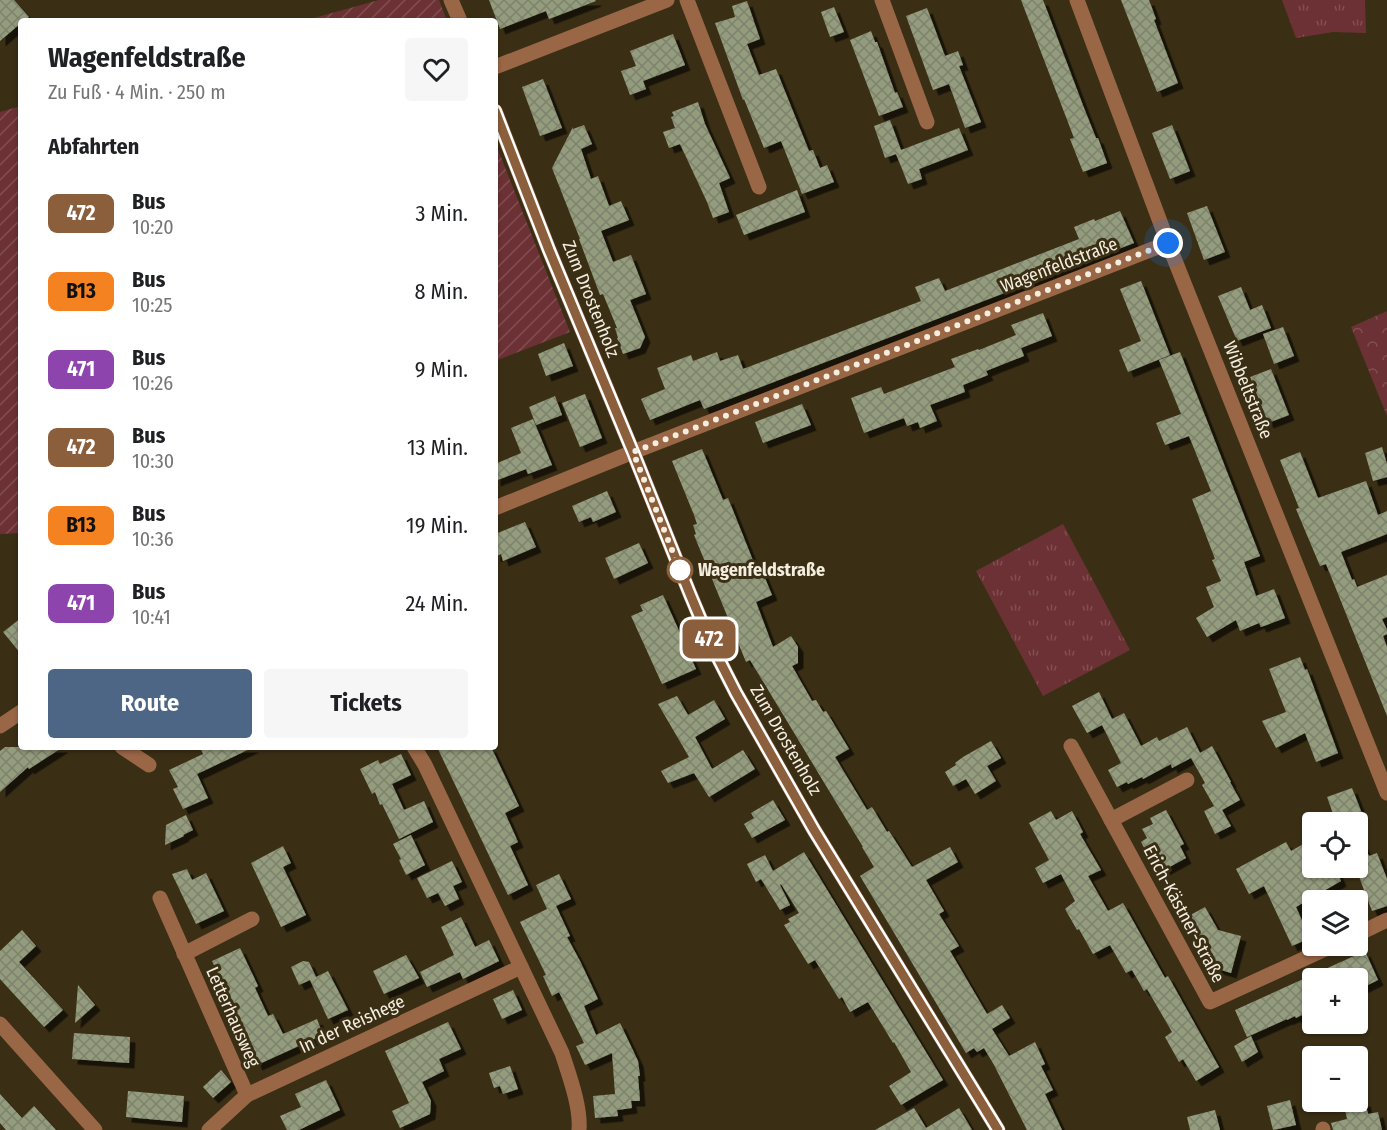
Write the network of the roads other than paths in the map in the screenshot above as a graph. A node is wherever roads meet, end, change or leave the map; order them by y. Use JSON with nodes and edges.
{"nodes":[{"id":1,"x":452,"y":0,"type":"edge"},
{"id":2,"x":667,"y":0,"type":"edge"},
{"id":3,"x":687,"y":0,"type":"edge"},
{"id":4,"x":882,"y":0,"type":"edge"},
{"id":5,"x":1077,"y":0,"type":"edge"},
{"id":6,"x":459,"y":18,"type":"edge"},
{"id":7,"x":498,"y":66,"type":"edge"},
{"id":8,"x":498,"y":119,"type":"edge"},
{"id":9,"x":927,"y":122,"type":"dead end"},
{"id":10,"x":759,"y":187,"type":"dead end"},
{"id":11,"x":1168,"y":243,"type":"junction"},
{"id":12,"x":633,"y":452,"type":"junction"},
{"id":13,"x":498,"y":507,"type":"edge"},
{"id":14,"x":18,"y":714,"type":"edge"},
{"id":15,"x":0,"y":726,"type":"edge"},
{"id":16,"x":1071,"y":746,"type":"dead end"},
{"id":17,"x":126,"y":750,"type":"edge"},
{"id":18,"x":416,"y":750,"type":"edge"},
{"id":19,"x":149,"y":765,"type":"dead end"},
{"id":20,"x":1186,"y":780,"type":"dead end"},
{"id":21,"x":1387,"y":793,"type":"edge"},
{"id":22,"x":1111,"y":820,"type":"junction"},
{"id":23,"x":160,"y":898,"type":"dead end"},
{"id":24,"x":252,"y":919,"type":"dead end"},
{"id":25,"x":1387,"y":921,"type":"edge"},
{"id":26,"x":1368,"y":930,"type":"edge"},
{"id":27,"x":184,"y":954,"type":"junction"},
{"id":28,"x":1310,"y":956,"type":"edge"},
{"id":29,"x":521,"y":967,"type":"junction"},
{"id":30,"x":0,"y":1024,"type":"edge"},
{"id":31,"x":247,"y":1095,"type":"junction"},
{"id":32,"x":95,"y":1130,"type":"edge"},
{"id":33,"x":209,"y":1130,"type":"edge"},
{"id":34,"x":579,"y":1130,"type":"edge"},
{"id":35,"x":998,"y":1130,"type":"edge"}],
"edges":[{"from":1,"to":6,"type":"street"},
{"from":2,"to":7,"type":"street"},
{"from":3,"to":10,"type":"street"},
{"from":4,"to":9,"type":"street"},
{"from":5,"to":11,"type":"street","name":"Wibbeltstraße"},
{"from":8,"to":12,"type":"street","name":"Zum Drostenholz"},
{"from":11,"to":12,"type":"street","name":"Wagenfeldstraße"},
{"from":11,"to":21,"type":"street","name":"Wibbeltstraße"},
{"from":12,"to":13,"type":"street","name":"Wagenfeldstraße"},
{"from":12,"to":35,"type":"street","name":"Zum Drostenholz"},
{"from":14,"to":15,"type":"street"},
{"from":16,"to":22,"type":"street","name":"Erich-Kästner-Straße"},
{"from":17,"to":19,"type":"street"},
{"from":18,"to":29,"type":"street"},
{"from":20,"to":22,"type":"street"},
{"from":22,"to":28,"type":"street","name":"Erich-Kästner-Straße"},
{"from":23,"to":27,"type":"street","name":"Letterhausweg"},
{"from":24,"to":27,"type":"street","name":"Letterhausweg"},
{"from":25,"to":26,"type":"street"},
{"from":27,"to":31,"type":"street","name":"Letterhausweg"},
{"from":29,"to":31,"type":"street","name":"In der Reishege"},
{"from":29,"to":34,"type":"street"},
{"from":30,"to":32,"type":"street"},
{"from":31,"to":33,"type":"street","name":"In der Reishege"}]}
